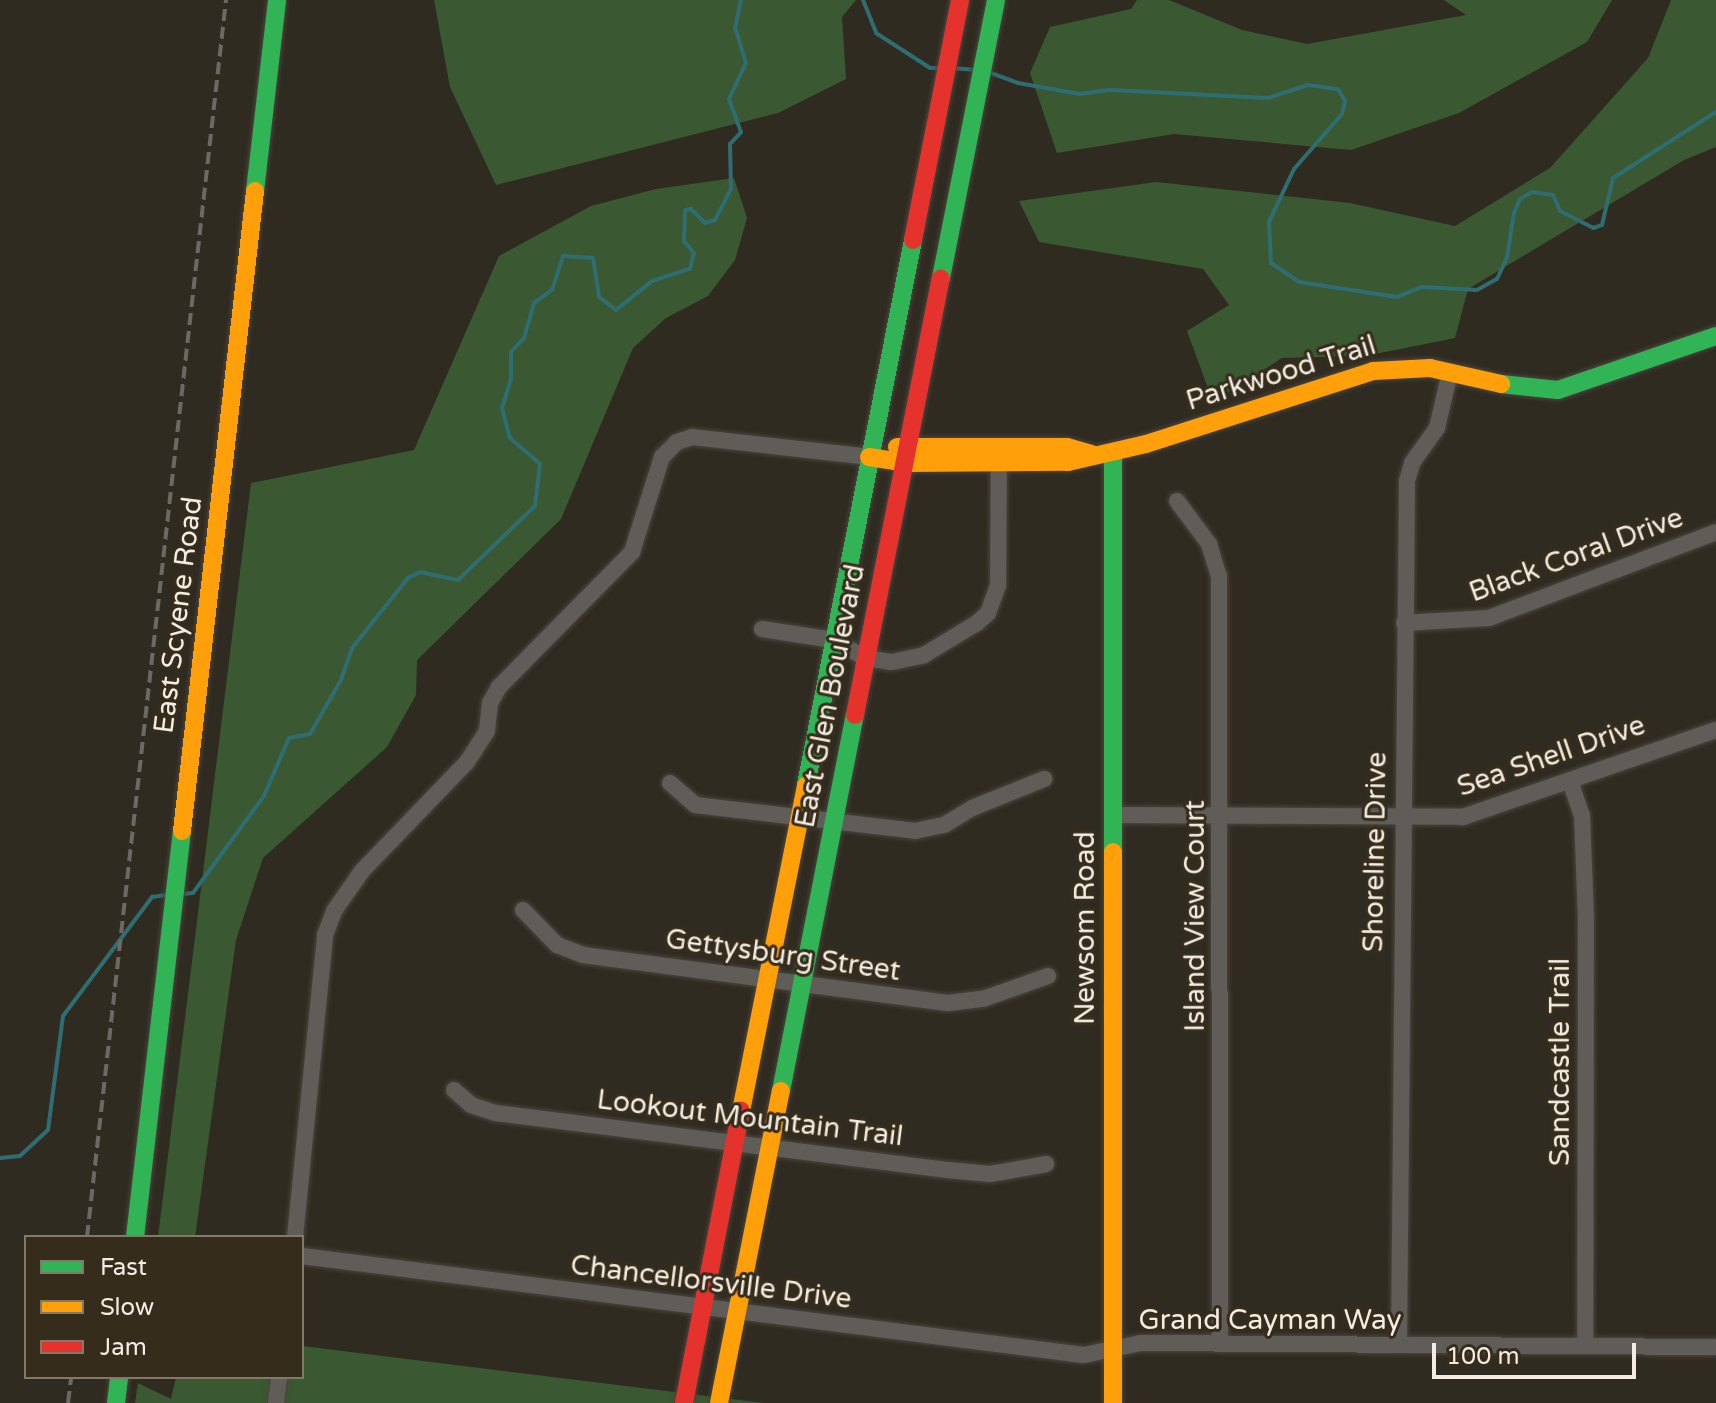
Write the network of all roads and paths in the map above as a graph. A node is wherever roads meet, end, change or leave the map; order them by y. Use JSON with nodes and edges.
{"nodes":[{"id":1,"x":277,"y":0,"type":"edge"},
{"id":2,"x":996,"y":0,"type":"edge"},
{"id":3,"x":958,"y":9,"type":"edge"},
{"id":4,"x":1716,"y":336,"type":"edge"},
{"id":5,"x":1450,"y":372,"type":"junction"},
{"id":6,"x":909,"y":443,"type":"junction"},
{"id":7,"x":1113,"y":452,"type":"junction"},
{"id":8,"x":999,"y":454,"type":"junction"},
{"id":9,"x":869,"y":457,"type":"junction"},
{"id":10,"x":905,"y":463,"type":"junction"},
{"id":11,"x":1177,"y":501,"type":"dead end"},
{"id":12,"x":1716,"y":532,"type":"edge"},
{"id":13,"x":1404,"y":623,"type":"junction"},
{"id":14,"x":762,"y":629,"type":"dead end"},
{"id":15,"x":833,"y":640,"type":"junction"},
{"id":16,"x":866,"y":658,"type":"junction"},
{"id":17,"x":1716,"y":730,"type":"edge"},
{"id":18,"x":1044,"y":779,"type":"dead end"},
{"id":19,"x":1570,"y":781,"type":"junction"},
{"id":20,"x":670,"y":783,"type":"dead end"},
{"id":21,"x":800,"y":815,"type":"junction"},
{"id":22,"x":1113,"y":815,"type":"junction"},
{"id":23,"x":1221,"y":817,"type":"junction"},
{"id":24,"x":1400,"y":817,"type":"junction"},
{"id":25,"x":835,"y":819,"type":"junction"},
{"id":26,"x":523,"y":910,"type":"dead end"},
{"id":27,"x":1048,"y":976,"type":"dead end"},
{"id":28,"x":767,"y":978,"type":"junction"},
{"id":29,"x":802,"y":983,"type":"junction"},
{"id":30,"x":454,"y":1090,"type":"dead end"},
{"id":31,"x":735,"y":1142,"type":"junction"},
{"id":32,"x":770,"y":1147,"type":"junction"},
{"id":33,"x":1046,"y":1164,"type":"dead end"},
{"id":34,"x":135,"y":1235,"type":"edge"},
{"id":35,"x":295,"y":1235,"type":"edge"},
{"id":36,"x":304,"y":1256,"type":"edge"},
{"id":37,"x":704,"y":1306,"type":"junction"},
{"id":38,"x":738,"y":1310,"type":"junction"},
{"id":39,"x":1220,"y":1343,"type":"junction"},
{"id":40,"x":1399,"y":1345,"type":"junction"},
{"id":41,"x":1585,"y":1345,"type":"junction"},
{"id":42,"x":1716,"y":1347,"type":"edge"},
{"id":43,"x":1113,"y":1352,"type":"junction"},
{"id":44,"x":119,"y":1379,"type":"edge"},
{"id":45,"x":279,"y":1379,"type":"edge"},
{"id":46,"x":116,"y":1403,"type":"edge"},
{"id":47,"x":276,"y":1403,"type":"edge"},
{"id":48,"x":684,"y":1403,"type":"edge"},
{"id":49,"x":719,"y":1403,"type":"edge"},
{"id":50,"x":1113,"y":1403,"type":"edge"}],
"edges":[{"from":1,"to":34,"type":"street","name":"East Scyene Road"},
{"from":2,"to":6,"type":"street","name":"East Glen Boulevard"},
{"from":3,"to":9,"type":"street","name":"East Glen Boulevard"},
{"from":4,"to":5,"type":"street","name":"Parkwood Trail"},
{"from":5,"to":7,"type":"street","name":"Parkwood Trail"},
{"from":5,"to":13,"type":"street","name":"Shoreline Drive"},
{"from":6,"to":8,"type":"street","name":"Parkwood Trail"},
{"from":6,"to":9,"type":"street","name":"Parkwood Trail"},
{"from":6,"to":10,"type":"street","name":"East Glen Boulevard"},
{"from":7,"to":8,"type":"street","name":"Parkwood Trail"},
{"from":7,"to":22,"type":"street","name":"Newsom Road"},
{"from":8,"to":10,"type":"street","name":"Parkwood Trail"},
{"from":8,"to":16,"type":"street"},
{"from":9,"to":10,"type":"street","name":"Parkwood Trail"},
{"from":9,"to":15,"type":"street","name":"East Glen Boulevard"},
{"from":9,"to":35,"type":"street"},
{"from":10,"to":16,"type":"street","name":"East Glen Boulevard"},
{"from":11,"to":23,"type":"street","name":"Island View Court"},
{"from":12,"to":13,"type":"street","name":"Black Coral Drive"},
{"from":13,"to":24,"type":"street","name":"Shoreline Drive"},
{"from":14,"to":15,"type":"street"},
{"from":15,"to":16,"type":"street"},
{"from":15,"to":21,"type":"street","name":"East Glen Boulevard"},
{"from":16,"to":25,"type":"street","name":"East Glen Boulevard"},
{"from":17,"to":19,"type":"street","name":"Sea Shell Drive"},
{"from":18,"to":25,"type":"street"},
{"from":19,"to":24,"type":"street","name":"Sea Shell Drive"},
{"from":19,"to":41,"type":"street","name":"Sandcastle Trail"},
{"from":20,"to":21,"type":"street"},
{"from":21,"to":25,"type":"street"},
{"from":21,"to":28,"type":"street","name":"East Glen Boulevard"},
{"from":22,"to":23,"type":"street","name":"Sea Shell Drive"},
{"from":22,"to":43,"type":"street","name":"Newsom Road"},
{"from":23,"to":24,"type":"street","name":"Sea Shell Drive"},
{"from":23,"to":39,"type":"street","name":"Island View Court"},
{"from":24,"to":40,"type":"street","name":"Shoreline Drive"},
{"from":25,"to":29,"type":"street","name":"East Glen Boulevard"},
{"from":26,"to":28,"type":"street","name":"Gettysburg Street"},
{"from":27,"to":29,"type":"street","name":"Gettysburg Street"},
{"from":28,"to":29,"type":"street","name":"Gettysburg Street"},
{"from":28,"to":31,"type":"street","name":"East Glen Boulevard"},
{"from":29,"to":32,"type":"street","name":"East Glen Boulevard"},
{"from":30,"to":31,"type":"street","name":"Lookout Mountain Trail"},
{"from":31,"to":32,"type":"street","name":"Lookout Mountain Trail"},
{"from":31,"to":37,"type":"street","name":"East Glen Boulevard"},
{"from":32,"to":33,"type":"street","name":"Lookout Mountain Trail"},
{"from":32,"to":38,"type":"street","name":"East Glen Boulevard"},
{"from":36,"to":37,"type":"street","name":"Chancellorsville Drive"},
{"from":37,"to":38,"type":"street","name":"Chancellorsville Drive"},
{"from":37,"to":48,"type":"street","name":"East Glen Boulevard"},
{"from":38,"to":43,"type":"street","name":"Chancellorsville Drive"},
{"from":38,"to":49,"type":"street","name":"East Glen Boulevard"},
{"from":39,"to":40,"type":"street","name":"Grand Cayman Way"},
{"from":39,"to":43,"type":"street","name":"Grand Cayman Way"},
{"from":40,"to":41,"type":"street","name":"Grand Cayman Way"},
{"from":41,"to":42,"type":"street","name":"Grand Cayman Way"},
{"from":43,"to":50,"type":"street","name":"Newsom Road"},
{"from":44,"to":46,"type":"street"},
{"from":45,"to":47,"type":"street"}]}
